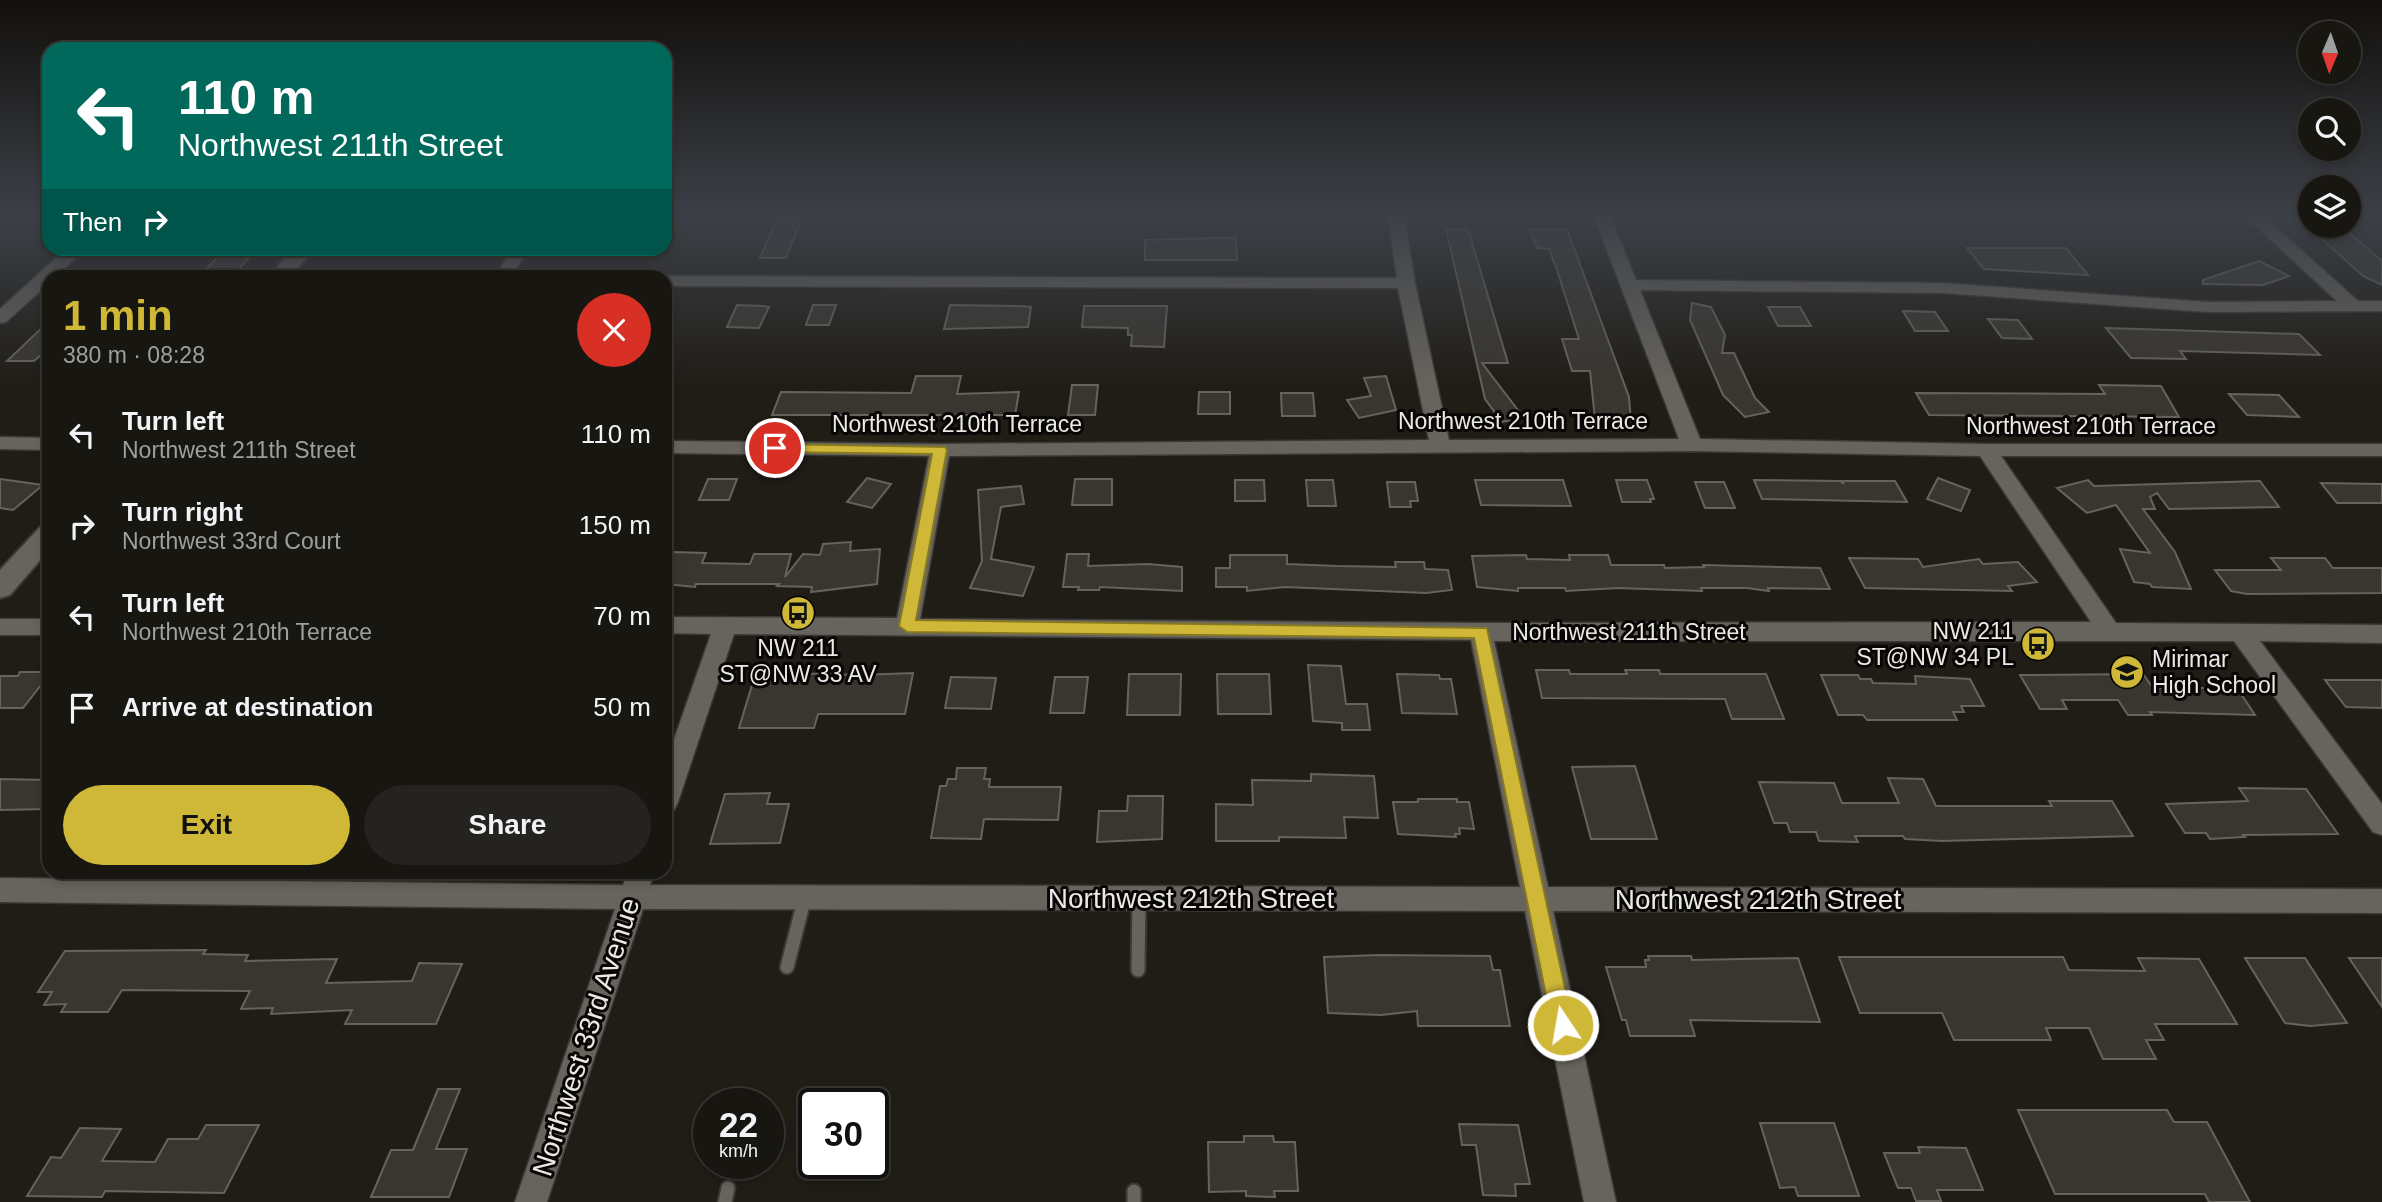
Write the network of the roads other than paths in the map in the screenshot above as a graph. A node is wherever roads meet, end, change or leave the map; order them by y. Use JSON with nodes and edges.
{"nodes":[{"id":1,"x":1404,"y":272,"type":"edge"},
{"id":2,"x":1625,"y":272,"type":"edge"},
{"id":3,"x":2315,"y":272,"type":"edge"},
{"id":4,"x":42,"y":280,"type":"edge"},
{"id":5,"x":672,"y":281,"type":"edge"},
{"id":6,"x":1406,"y":283,"type":"junction"},
{"id":7,"x":1630,"y":285,"type":"junction"},
{"id":8,"x":2353,"y":306,"type":"junction"},
{"id":9,"x":2382,"y":306,"type":"edge"},
{"id":10,"x":0,"y":318,"type":"edge"},
{"id":11,"x":0,"y":443,"type":"edge"},
{"id":12,"x":42,"y":444,"type":"edge"},
{"id":13,"x":1440,"y":445,"type":"junction"},
{"id":14,"x":1692,"y":445,"type":"junction"},
{"id":15,"x":672,"y":447,"type":"edge"},
{"id":16,"x":940,"y":450,"type":"junction"},
{"id":17,"x":1986,"y":450,"type":"junction"},
{"id":18,"x":2382,"y":450,"type":"edge"},
{"id":19,"x":42,"y":541,"type":"edge"},
{"id":20,"x":0,"y":588,"type":"edge"},
{"id":21,"x":726,"y":624,"type":"junction"},
{"id":22,"x":672,"y":625,"type":"edge"},
{"id":23,"x":907,"y":626,"type":"junction"},
{"id":24,"x":0,"y":627,"type":"edge"},
{"id":25,"x":42,"y":627,"type":"edge"},
{"id":26,"x":2109,"y":631,"type":"junction"},
{"id":27,"x":1481,"y":632,"type":"junction"},
{"id":28,"x":2382,"y":634,"type":"edge"},
{"id":29,"x":2242,"y":635,"type":"junction"},
{"id":30,"x":672,"y":782,"type":"edge"},
{"id":31,"x":2382,"y":824,"type":"edge"},
{"id":32,"x":637,"y":884,"type":"edge"},
{"id":33,"x":0,"y":890,"type":"edge"},
{"id":34,"x":805,"y":897,"type":"junction"},
{"id":35,"x":1139,"y":898,"type":"junction"},
{"id":36,"x":1537,"y":899,"type":"junction"},
{"id":37,"x":2382,"y":901,"type":"edge"},
{"id":38,"x":787,"y":967,"type":"dead end"},
{"id":39,"x":1138,"y":970,"type":"dead end"},
{"id":40,"x":531,"y":1202,"type":"edge"},
{"id":41,"x":1600,"y":1202,"type":"edge"}],
"edges":[{"from":1,"to":6,"type":"street"},
{"from":2,"to":7,"type":"street"},
{"from":3,"to":8,"type":"street"},
{"from":4,"to":10,"type":"street"},
{"from":5,"to":6,"type":"street"},
{"from":6,"to":13,"type":"street"},
{"from":7,"to":8,"type":"street"},
{"from":7,"to":14,"type":"street"},
{"from":8,"to":9,"type":"street"},
{"from":11,"to":12,"type":"street"},
{"from":13,"to":14,"type":"street","name":"Northwest 210th Terrace"},
{"from":13,"to":16,"type":"street","name":"Northwest 210th Terrace"},
{"from":14,"to":17,"type":"street","name":"Northwest 210th Terrace"},
{"from":15,"to":16,"type":"street","name":"Northwest 210th Terrace"},
{"from":16,"to":23,"type":"street"},
{"from":17,"to":18,"type":"street","name":"Northwest 210th Terrace"},
{"from":17,"to":26,"type":"street"},
{"from":19,"to":20,"type":"street"},
{"from":21,"to":22,"type":"street","name":"Northwest 211th Street"},
{"from":21,"to":23,"type":"street","name":"Northwest 211th Street"},
{"from":21,"to":30,"type":"street"},
{"from":23,"to":27,"type":"street","name":"Northwest 211th Street"},
{"from":24,"to":25,"type":"street"},
{"from":26,"to":27,"type":"street","name":"Northwest 211th Street"},
{"from":26,"to":29,"type":"street","name":"Northwest 211th Street"},
{"from":27,"to":36,"type":"street"},
{"from":28,"to":29,"type":"street","name":"Northwest 211th Street"},
{"from":29,"to":31,"type":"street"},
{"from":32,"to":33,"type":"street","name":"Northwest 212th Street"},
{"from":32,"to":34,"type":"street","name":"Northwest 212th Street"},
{"from":32,"to":40,"type":"street","name":"Northwest 33rd Avenue"},
{"from":34,"to":35,"type":"street","name":"Northwest 212th Street"},
{"from":34,"to":38,"type":"lane"},
{"from":35,"to":36,"type":"street","name":"Northwest 212th Street"},
{"from":35,"to":39,"type":"lane"},
{"from":36,"to":37,"type":"street","name":"Northwest 212th Street"},
{"from":36,"to":41,"type":"street"}]}
